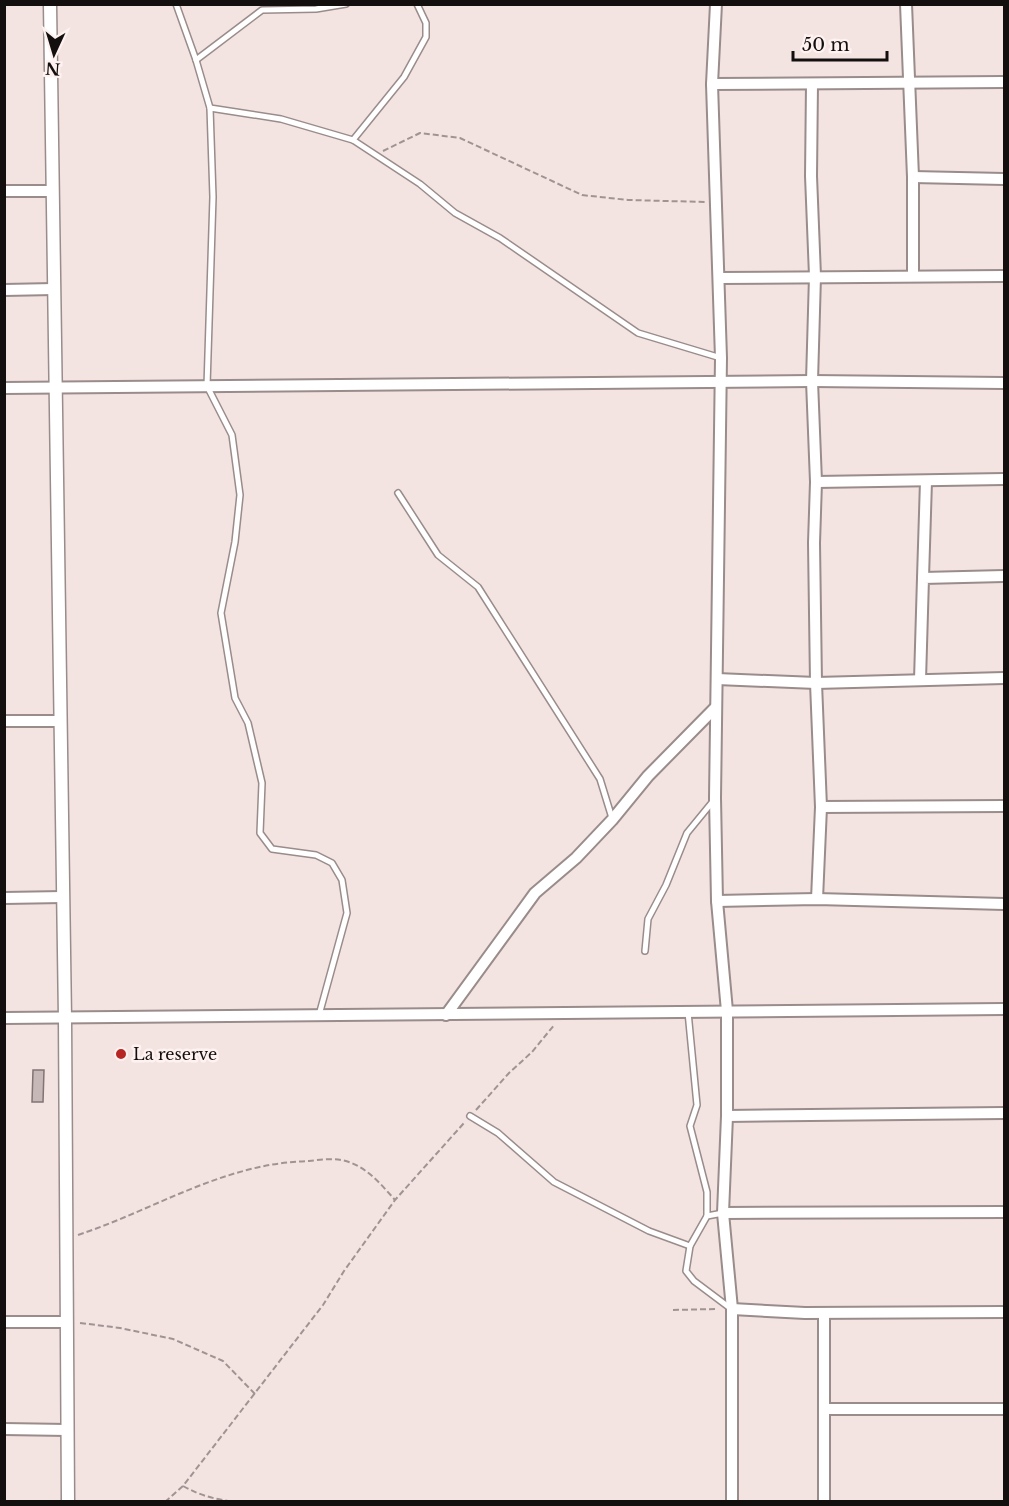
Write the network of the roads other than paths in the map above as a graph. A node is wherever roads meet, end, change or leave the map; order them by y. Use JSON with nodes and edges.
{"nodes":[{"id":1,"x":50,"y":4,"type":"edge"},
{"id":2,"x":176,"y":4,"type":"edge"},
{"id":3,"x":346,"y":4,"type":"edge"},
{"id":4,"x":417,"y":4,"type":"edge"},
{"id":5,"x":716,"y":4,"type":"edge"},
{"id":6,"x":906,"y":4,"type":"edge"},
{"id":7,"x":196,"y":60,"type":"junction"},
{"id":8,"x":1005,"y":82,"type":"edge"},
{"id":9,"x":910,"y":83,"type":"junction"},
{"id":10,"x":712,"y":84,"type":"junction"},
{"id":11,"x":812,"y":84,"type":"junction"},
{"id":12,"x":210,"y":108,"type":"junction"},
{"id":13,"x":353,"y":140,"type":"junction"},
{"id":14,"x":913,"y":177,"type":"junction"},
{"id":15,"x":1005,"y":179,"type":"edge"},
{"id":16,"x":4,"y":191,"type":"edge"},
{"id":17,"x":53,"y":191,"type":"junction"},
{"id":18,"x":815,"y":276,"type":"junction"},
{"id":19,"x":913,"y":276,"type":"junction"},
{"id":20,"x":1005,"y":276,"type":"edge"},
{"id":21,"x":719,"y":278,"type":"junction"},
{"id":22,"x":54,"y":289,"type":"junction"},
{"id":23,"x":4,"y":290,"type":"edge"},
{"id":24,"x":721,"y":358,"type":"junction"},
{"id":25,"x":812,"y":381,"type":"junction"},
{"id":26,"x":720,"y":383,"type":"junction"},
{"id":27,"x":1005,"y":383,"type":"edge"},
{"id":28,"x":207,"y":386,"type":"junction"},
{"id":29,"x":55,"y":387,"type":"junction"},
{"id":30,"x":4,"y":388,"type":"edge"},
{"id":31,"x":1005,"y":479,"type":"edge"},
{"id":32,"x":926,"y":481,"type":"junction"},
{"id":33,"x":816,"y":482,"type":"junction"},
{"id":34,"x":398,"y":494,"type":"dead end"},
{"id":35,"x":1005,"y":576,"type":"edge"},
{"id":36,"x":923,"y":578,"type":"junction"},
{"id":37,"x":1005,"y":678,"type":"edge"},
{"id":38,"x":717,"y":679,"type":"junction"},
{"id":39,"x":920,"y":680,"type":"junction"},
{"id":40,"x":816,"y":683,"type":"junction"},
{"id":41,"x":715,"y":708,"type":"junction"},
{"id":42,"x":4,"y":721,"type":"edge"},
{"id":43,"x":59,"y":722,"type":"junction"},
{"id":44,"x":715,"y":798,"type":"junction"},
{"id":45,"x":1005,"y":806,"type":"edge"},
{"id":46,"x":821,"y":807,"type":"junction"},
{"id":47,"x":612,"y":820,"type":"junction"},
{"id":48,"x":63,"y":897,"type":"junction"},
{"id":49,"x":4,"y":898,"type":"edge"},
{"id":50,"x":818,"y":899,"type":"junction"},
{"id":51,"x":717,"y":901,"type":"junction"},
{"id":52,"x":1005,"y":904,"type":"edge"},
{"id":53,"x":645,"y":951,"type":"dead end"},
{"id":54,"x":1005,"y":1009,"type":"edge"},
{"id":55,"x":727,"y":1011,"type":"junction"},
{"id":56,"x":688,"y":1012,"type":"junction"},
{"id":57,"x":446,"y":1015,"type":"junction"},
{"id":58,"x":319,"y":1016,"type":"junction"},
{"id":59,"x":4,"y":1018,"type":"edge"},
{"id":60,"x":65,"y":1019,"type":"junction"},
{"id":61,"x":1005,"y":1113,"type":"edge"},
{"id":62,"x":470,"y":1116,"type":"road end"},
{"id":63,"x":727,"y":1116,"type":"junction"},
{"id":64,"x":1005,"y":1212,"type":"edge"},
{"id":65,"x":723,"y":1213,"type":"junction"},
{"id":66,"x":707,"y":1216,"type":"junction"},
{"id":67,"x":690,"y":1246,"type":"junction"},
{"id":68,"x":732,"y":1309,"type":"junction"},
{"id":69,"x":1005,"y":1312,"type":"edge"},
{"id":70,"x":824,"y":1314,"type":"junction"},
{"id":71,"x":4,"y":1322,"type":"edge"},
{"id":72,"x":66,"y":1322,"type":"junction"},
{"id":73,"x":824,"y":1409,"type":"junction"},
{"id":74,"x":1005,"y":1409,"type":"edge"},
{"id":75,"x":4,"y":1429,"type":"edge"},
{"id":76,"x":67,"y":1431,"type":"junction"},
{"id":77,"x":68,"y":1502,"type":"edge"},
{"id":78,"x":732,"y":1502,"type":"edge"},
{"id":79,"x":824,"y":1502,"type":"edge"}],
"edges":[{"from":1,"to":17,"type":"street"},
{"from":2,"to":7,"type":"lane"},
{"from":3,"to":7,"type":"lane"},
{"from":4,"to":13,"type":"lane"},
{"from":5,"to":10,"type":"street"},
{"from":6,"to":9,"type":"street"},
{"from":7,"to":12,"type":"lane"},
{"from":8,"to":9,"type":"street"},
{"from":9,"to":11,"type":"street"},
{"from":9,"to":14,"type":"street"},
{"from":10,"to":11,"type":"street"},
{"from":10,"to":21,"type":"street"},
{"from":11,"to":18,"type":"street"},
{"from":12,"to":13,"type":"lane"},
{"from":12,"to":28,"type":"lane"},
{"from":13,"to":24,"type":"lane"},
{"from":14,"to":15,"type":"street"},
{"from":14,"to":19,"type":"street"},
{"from":16,"to":17,"type":"street"},
{"from":17,"to":22,"type":"street"},
{"from":18,"to":19,"type":"street"},
{"from":18,"to":21,"type":"street"},
{"from":18,"to":25,"type":"street"},
{"from":19,"to":20,"type":"street"},
{"from":21,"to":24,"type":"street"},
{"from":22,"to":23,"type":"street"},
{"from":22,"to":29,"type":"street"},
{"from":24,"to":26,"type":"street"},
{"from":25,"to":26,"type":"street"},
{"from":25,"to":27,"type":"street"},
{"from":25,"to":33,"type":"street"},
{"from":26,"to":28,"type":"street"},
{"from":26,"to":38,"type":"street"},
{"from":28,"to":29,"type":"street"},
{"from":28,"to":58,"type":"lane"},
{"from":29,"to":30,"type":"street"},
{"from":29,"to":43,"type":"street"},
{"from":31,"to":32,"type":"street"},
{"from":32,"to":33,"type":"street"},
{"from":32,"to":36,"type":"street"},
{"from":33,"to":40,"type":"street"},
{"from":34,"to":47,"type":"lane"},
{"from":35,"to":36,"type":"street"},
{"from":36,"to":39,"type":"street"},
{"from":37,"to":39,"type":"street"},
{"from":38,"to":40,"type":"street"},
{"from":38,"to":41,"type":"street"},
{"from":39,"to":40,"type":"street"},
{"from":40,"to":46,"type":"street"},
{"from":41,"to":44,"type":"street"},
{"from":41,"to":47,"type":"street"},
{"from":42,"to":43,"type":"street"},
{"from":43,"to":48,"type":"street"},
{"from":44,"to":51,"type":"street"},
{"from":44,"to":53,"type":"lane"},
{"from":45,"to":46,"type":"street"},
{"from":46,"to":50,"type":"street"},
{"from":47,"to":57,"type":"street"},
{"from":48,"to":49,"type":"street"},
{"from":48,"to":60,"type":"street"},
{"from":50,"to":51,"type":"street"},
{"from":50,"to":52,"type":"street"},
{"from":51,"to":55,"type":"street"},
{"from":54,"to":55,"type":"street"},
{"from":55,"to":56,"type":"street"},
{"from":55,"to":63,"type":"street"},
{"from":56,"to":57,"type":"street"},
{"from":56,"to":66,"type":"lane"},
{"from":57,"to":58,"type":"street"},
{"from":58,"to":60,"type":"street"},
{"from":59,"to":60,"type":"street"},
{"from":60,"to":72,"type":"street"},
{"from":61,"to":63,"type":"street"},
{"from":62,"to":67,"type":"lane"},
{"from":63,"to":65,"type":"street"},
{"from":64,"to":65,"type":"street"},
{"from":65,"to":66,"type":"lane"},
{"from":65,"to":68,"type":"street"},
{"from":66,"to":67,"type":"lane"},
{"from":67,"to":68,"type":"lane"},
{"from":68,"to":70,"type":"street"},
{"from":68,"to":78,"type":"street"},
{"from":69,"to":70,"type":"street"},
{"from":70,"to":73,"type":"street"},
{"from":71,"to":72,"type":"street"},
{"from":72,"to":76,"type":"street"},
{"from":73,"to":74,"type":"street"},
{"from":73,"to":79,"type":"street"},
{"from":75,"to":76,"type":"street"},
{"from":76,"to":77,"type":"street"}]}
